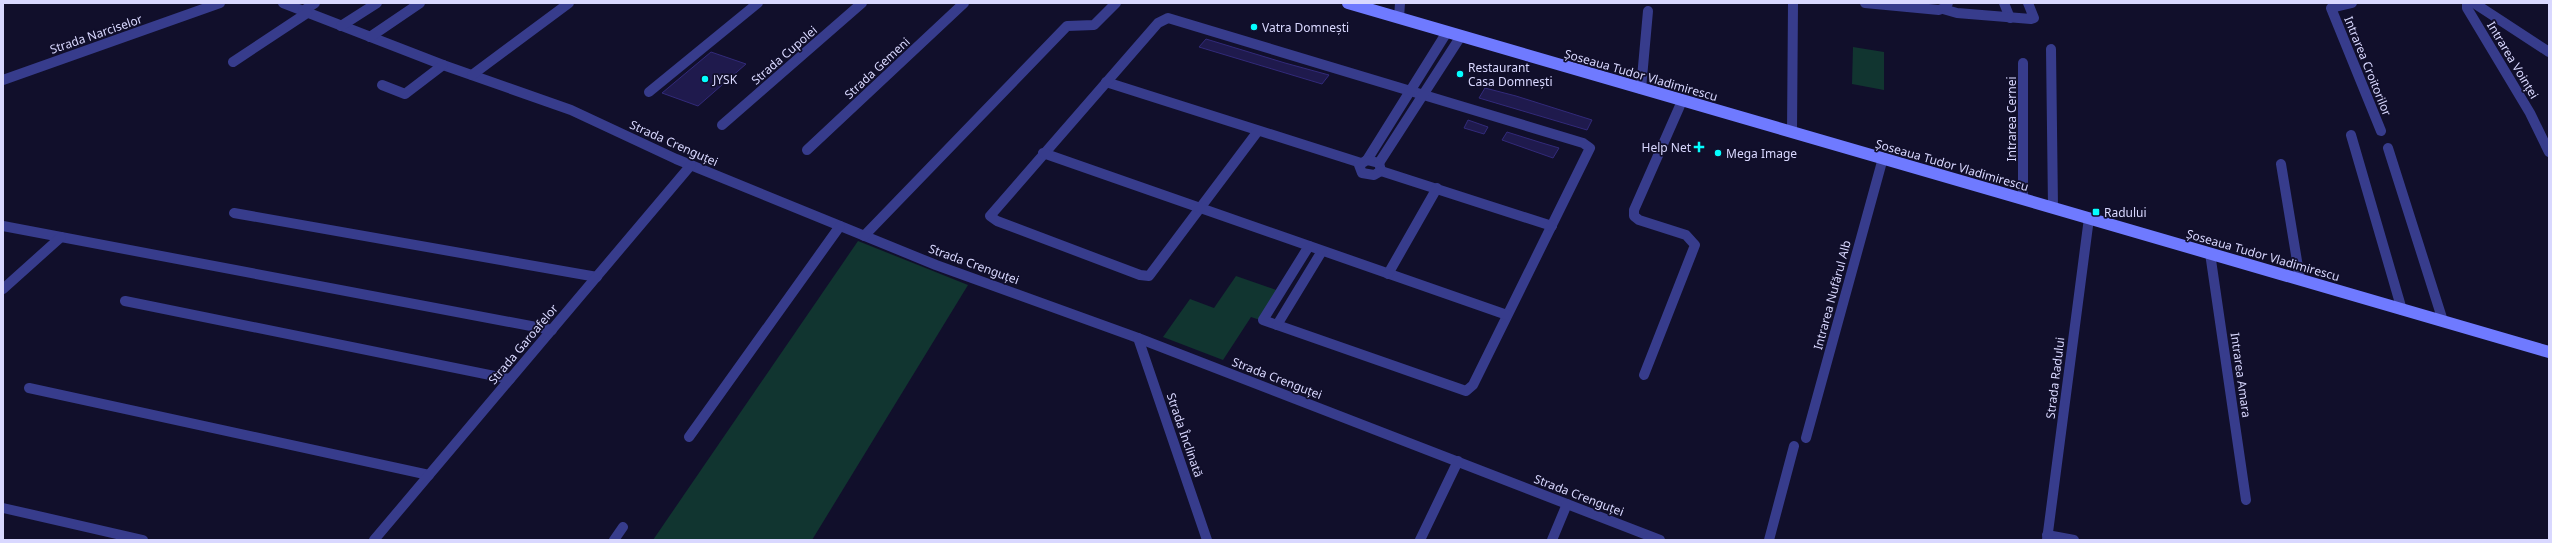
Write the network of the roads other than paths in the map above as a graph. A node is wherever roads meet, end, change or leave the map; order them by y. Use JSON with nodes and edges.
{"nodes":[{"id":1,"x":220,"y":3,"type":"edge"},
{"id":2,"x":283,"y":3,"type":"edge"},
{"id":3,"x":315,"y":3,"type":"edge"},
{"id":4,"x":376,"y":3,"type":"edge"},
{"id":5,"x":420,"y":3,"type":"edge"},
{"id":6,"x":569,"y":3,"type":"edge"},
{"id":7,"x":758,"y":3,"type":"edge"},
{"id":8,"x":862,"y":3,"type":"edge"},
{"id":9,"x":964,"y":3,"type":"edge"},
{"id":10,"x":1116,"y":3,"type":"edge"},
{"id":11,"x":1348,"y":3,"type":"edge"},
{"id":12,"x":1400,"y":3,"type":"edge"},
{"id":13,"x":1793,"y":3,"type":"edge"},
{"id":14,"x":1865,"y":3,"type":"edge"},
{"id":15,"x":2004,"y":3,"type":"edge"},
{"id":16,"x":2028,"y":3,"type":"edge"},
{"id":17,"x":2352,"y":3,"type":"edge"},
{"id":18,"x":2467,"y":3,"type":"edge"},
{"id":19,"x":2474,"y":3,"type":"edge"},
{"id":20,"x":1946,"y":6,"type":"edge"},
{"id":21,"x":1648,"y":11,"type":"dead end"},
{"id":22,"x":305,"y":12,"type":"junction"},
{"id":23,"x":1398,"y":18,"type":"junction"},
{"id":24,"x":2010,"y":18,"type":"junction"},
{"id":25,"x":341,"y":26,"type":"junction"},
{"id":26,"x":1447,"y":32,"type":"junction"},
{"id":27,"x":1461,"y":36,"type":"junction"},
{"id":28,"x":370,"y":37,"type":"junction"},
{"id":29,"x":2051,"y":50,"type":"dead end"},
{"id":30,"x":2549,"y":52,"type":"edge"},
{"id":31,"x":233,"y":62,"type":"dead end"},
{"id":32,"x":2023,"y":63,"type":"dead end"},
{"id":33,"x":443,"y":65,"type":"junction"},
{"id":34,"x":472,"y":75,"type":"junction"},
{"id":35,"x":3,"y":80,"type":"edge"},
{"id":36,"x":1106,"y":82,"type":"junction"},
{"id":37,"x":382,"y":85,"type":"dead end"},
{"id":38,"x":1641,"y":89,"type":"junction"},
{"id":39,"x":1410,"y":91,"type":"junction"},
{"id":40,"x":650,"y":92,"type":"dead end"},
{"id":41,"x":1424,"y":95,"type":"junction"},
{"id":42,"x":1682,"y":101,"type":"junction"},
{"id":43,"x":1389,"y":124,"type":"junction"},
{"id":44,"x":722,"y":125,"type":"dead end"},
{"id":45,"x":1403,"y":128,"type":"junction"},
{"id":46,"x":1258,"y":131,"type":"junction"},
{"id":47,"x":2381,"y":131,"type":"dead end"},
{"id":48,"x":1792,"y":132,"type":"junction"},
{"id":49,"x":2351,"y":135,"type":"dead end"},
{"id":50,"x":2388,"y":148,"type":"dead end"},
{"id":51,"x":808,"y":150,"type":"dead end"},
{"id":52,"x":2549,"y":152,"type":"edge"},
{"id":53,"x":1043,"y":153,"type":"junction"},
{"id":54,"x":1883,"y":158,"type":"junction"},
{"id":55,"x":1364,"y":161,"type":"junction"},
{"id":56,"x":2282,"y":164,"type":"dead end"},
{"id":57,"x":691,"y":165,"type":"junction"},
{"id":58,"x":1380,"y":167,"type":"junction"},
{"id":59,"x":1437,"y":188,"type":"junction"},
{"id":60,"x":2023,"y":199,"type":"junction"},
{"id":61,"x":1200,"y":208,"type":"junction"},
{"id":62,"x":2053,"y":208,"type":"junction"},
{"id":63,"x":234,"y":213,"type":"dead end"},
{"id":64,"x":2089,"y":218,"type":"junction"},
{"id":65,"x":3,"y":226,"type":"edge"},
{"id":66,"x":840,"y":226,"type":"junction"},
{"id":67,"x":1552,"y":226,"type":"junction"},
{"id":68,"x":864,"y":236,"type":"junction"},
{"id":69,"x":61,"y":237,"type":"junction"},
{"id":70,"x":1309,"y":246,"type":"junction"},
{"id":71,"x":1322,"y":251,"type":"junction"},
{"id":72,"x":2210,"y":254,"type":"junction"},
{"id":73,"x":1388,"y":274,"type":"junction"},
{"id":74,"x":597,"y":277,"type":"junction"},
{"id":75,"x":2300,"y":280,"type":"junction"},
{"id":76,"x":3,"y":289,"type":"edge"},
{"id":77,"x":125,"y":301,"type":"dead end"},
{"id":78,"x":2402,"y":310,"type":"junction"},
{"id":79,"x":1507,"y":315,"type":"junction"},
{"id":80,"x":2443,"y":321,"type":"junction"},
{"id":81,"x":1277,"y":325,"type":"junction"},
{"id":82,"x":552,"y":330,"type":"junction"},
{"id":83,"x":1138,"y":338,"type":"junction"},
{"id":84,"x":2549,"y":352,"type":"edge"},
{"id":85,"x":1644,"y":375,"type":"dead end"},
{"id":86,"x":510,"y":379,"type":"junction"},
{"id":87,"x":29,"y":388,"type":"dead end"},
{"id":88,"x":688,"y":438,"type":"dead end"},
{"id":89,"x":1806,"y":438,"type":"dead end"},
{"id":90,"x":1794,"y":446,"type":"dead end"},
{"id":91,"x":1458,"y":461,"type":"junction"},
{"id":92,"x":429,"y":475,"type":"junction"},
{"id":93,"x":2246,"y":500,"type":"dead end"},
{"id":94,"x":1567,"y":504,"type":"junction"},
{"id":95,"x":3,"y":508,"type":"edge"},
{"id":96,"x":623,"y":527,"type":"dead end"},
{"id":97,"x":2047,"y":537,"type":"edge"},
{"id":98,"x":143,"y":540,"type":"edge"},
{"id":99,"x":374,"y":540,"type":"edge"},
{"id":100,"x":614,"y":540,"type":"edge"},
{"id":101,"x":1207,"y":540,"type":"edge"},
{"id":102,"x":1420,"y":540,"type":"edge"},
{"id":103,"x":1552,"y":540,"type":"edge"},
{"id":104,"x":1660,"y":540,"type":"edge"},
{"id":105,"x":1769,"y":540,"type":"edge"},
{"id":106,"x":2074,"y":540,"type":"edge"}],
"edges":[{"from":1,"to":35,"type":"street","name":"Strada Narciselor"},
{"from":2,"to":22,"type":"street","name":"Strada Crenguței"},
{"from":3,"to":22,"type":"street"},
{"from":4,"to":25,"type":"street"},
{"from":5,"to":28,"type":"street"},
{"from":6,"to":34,"type":"street"},
{"from":7,"to":40,"type":"street"},
{"from":8,"to":44,"type":"street","name":"Strada Cupolei"},
{"from":9,"to":51,"type":"street","name":"Strada Gemeni"},
{"from":10,"to":68,"type":"street"},
{"from":11,"to":23,"type":"main road","name":"Șoseaua Tudor Vladimirescu"},
{"from":12,"to":23,"type":"street"},
{"from":13,"to":48,"type":"street"},
{"from":14,"to":20,"type":"street"},
{"from":15,"to":24,"type":"street"},
{"from":16,"to":24,"type":"street"},
{"from":17,"to":47,"type":"street","name":"Intrarea Croitorilor"},
{"from":18,"to":52,"type":"street","name":"Intrarea Voinței"},
{"from":19,"to":30,"type":"street"},
{"from":20,"to":24,"type":"street"},
{"from":21,"to":38,"type":"street"},
{"from":22,"to":25,"type":"street","name":"Strada Crenguței"},
{"from":22,"to":31,"type":"street"},
{"from":23,"to":26,"type":"main road","name":"Șoseaua Tudor Vladimirescu"},
{"from":25,"to":28,"type":"street","name":"Strada Crenguței"},
{"from":26,"to":27,"type":"main road","name":"Șoseaua Tudor Vladimirescu"},
{"from":26,"to":39,"type":"street"},
{"from":27,"to":38,"type":"main road","name":"Șoseaua Tudor Vladimirescu"},
{"from":27,"to":41,"type":"street"},
{"from":28,"to":33,"type":"street","name":"Strada Crenguței"},
{"from":29,"to":62,"type":"street"},
{"from":32,"to":60,"type":"street","name":"Intrarea Cernei"},
{"from":33,"to":34,"type":"street","name":"Strada Crenguței"},
{"from":33,"to":37,"type":"street"},
{"from":34,"to":57,"type":"street","name":"Strada Crenguței"},
{"from":36,"to":39,"type":"street"},
{"from":36,"to":46,"type":"street"},
{"from":36,"to":53,"type":"street"},
{"from":38,"to":42,"type":"main road","name":"Șoseaua Tudor Vladimirescu"},
{"from":39,"to":41,"type":"street"},
{"from":39,"to":43,"type":"street"},
{"from":41,"to":45,"type":"street"},
{"from":41,"to":67,"type":"street"},
{"from":42,"to":48,"type":"main road","name":"Șoseaua Tudor Vladimirescu"},
{"from":42,"to":85,"type":"street"},
{"from":43,"to":45,"type":"street"},
{"from":43,"to":55,"type":"street"},
{"from":45,"to":58,"type":"street"},
{"from":46,"to":55,"type":"street"},
{"from":46,"to":61,"type":"street"},
{"from":48,"to":54,"type":"main road","name":"Șoseaua Tudor Vladimirescu"},
{"from":49,"to":78,"type":"street"},
{"from":50,"to":80,"type":"street"},
{"from":53,"to":61,"type":"street"},
{"from":53,"to":61,"type":"street"},
{"from":54,"to":60,"type":"main road","name":"Șoseaua Tudor Vladimirescu"},
{"from":54,"to":89,"type":"street","name":"Intrarea Nufărul Alb"},
{"from":55,"to":58,"type":"street"},
{"from":55,"to":58,"type":"street"},
{"from":56,"to":75,"type":"street"},
{"from":57,"to":66,"type":"street","name":"Strada Crenguței"},
{"from":57,"to":74,"type":"street","name":"Strada Garoafelor"},
{"from":58,"to":59,"type":"street"},
{"from":59,"to":67,"type":"street"},
{"from":59,"to":73,"type":"street"},
{"from":60,"to":62,"type":"main road","name":"Șoseaua Tudor Vladimirescu"},
{"from":61,"to":70,"type":"street"},
{"from":62,"to":64,"type":"main road","name":"Șoseaua Tudor Vladimirescu"},
{"from":63,"to":74,"type":"street"},
{"from":64,"to":72,"type":"main road","name":"Șoseaua Tudor Vladimirescu"},
{"from":64,"to":97,"type":"street","name":"Strada Radului"},
{"from":65,"to":69,"type":"street"},
{"from":66,"to":68,"type":"street","name":"Strada Crenguței"},
{"from":66,"to":88,"type":"street"},
{"from":67,"to":79,"type":"street"},
{"from":68,"to":83,"type":"street","name":"Strada Crenguței"},
{"from":69,"to":76,"type":"street"},
{"from":69,"to":82,"type":"street"},
{"from":70,"to":71,"type":"street"},
{"from":70,"to":81,"type":"street"},
{"from":71,"to":73,"type":"street"},
{"from":71,"to":81,"type":"street"},
{"from":72,"to":75,"type":"main road","name":"Șoseaua Tudor Vladimirescu"},
{"from":72,"to":93,"type":"street","name":"Intrarea Amara"},
{"from":73,"to":79,"type":"street"},
{"from":74,"to":82,"type":"street","name":"Strada Garoafelor"},
{"from":75,"to":78,"type":"main road","name":"Șoseaua Tudor Vladimirescu"},
{"from":77,"to":86,"type":"street"},
{"from":78,"to":80,"type":"main road","name":"Șoseaua Tudor Vladimirescu"},
{"from":79,"to":81,"type":"street"},
{"from":80,"to":84,"type":"main road","name":"Șoseaua Tudor Vladimirescu"},
{"from":82,"to":86,"type":"street","name":"Strada Garoafelor"},
{"from":83,"to":91,"type":"street","name":"Strada Crenguței"},
{"from":83,"to":101,"type":"street","name":"Strada Înclinată"},
{"from":86,"to":92,"type":"street","name":"Strada Garoafelor"},
{"from":87,"to":92,"type":"street"},
{"from":90,"to":105,"type":"street"},
{"from":91,"to":94,"type":"street","name":"Strada Crenguței"},
{"from":91,"to":102,"type":"street"},
{"from":92,"to":99,"type":"street","name":"Strada Garoafelor"},
{"from":94,"to":103,"type":"street"},
{"from":94,"to":104,"type":"street","name":"Strada Crenguței"},
{"from":95,"to":98,"type":"street"},
{"from":96,"to":100,"type":"street"},
{"from":97,"to":106,"type":"street"}]}
